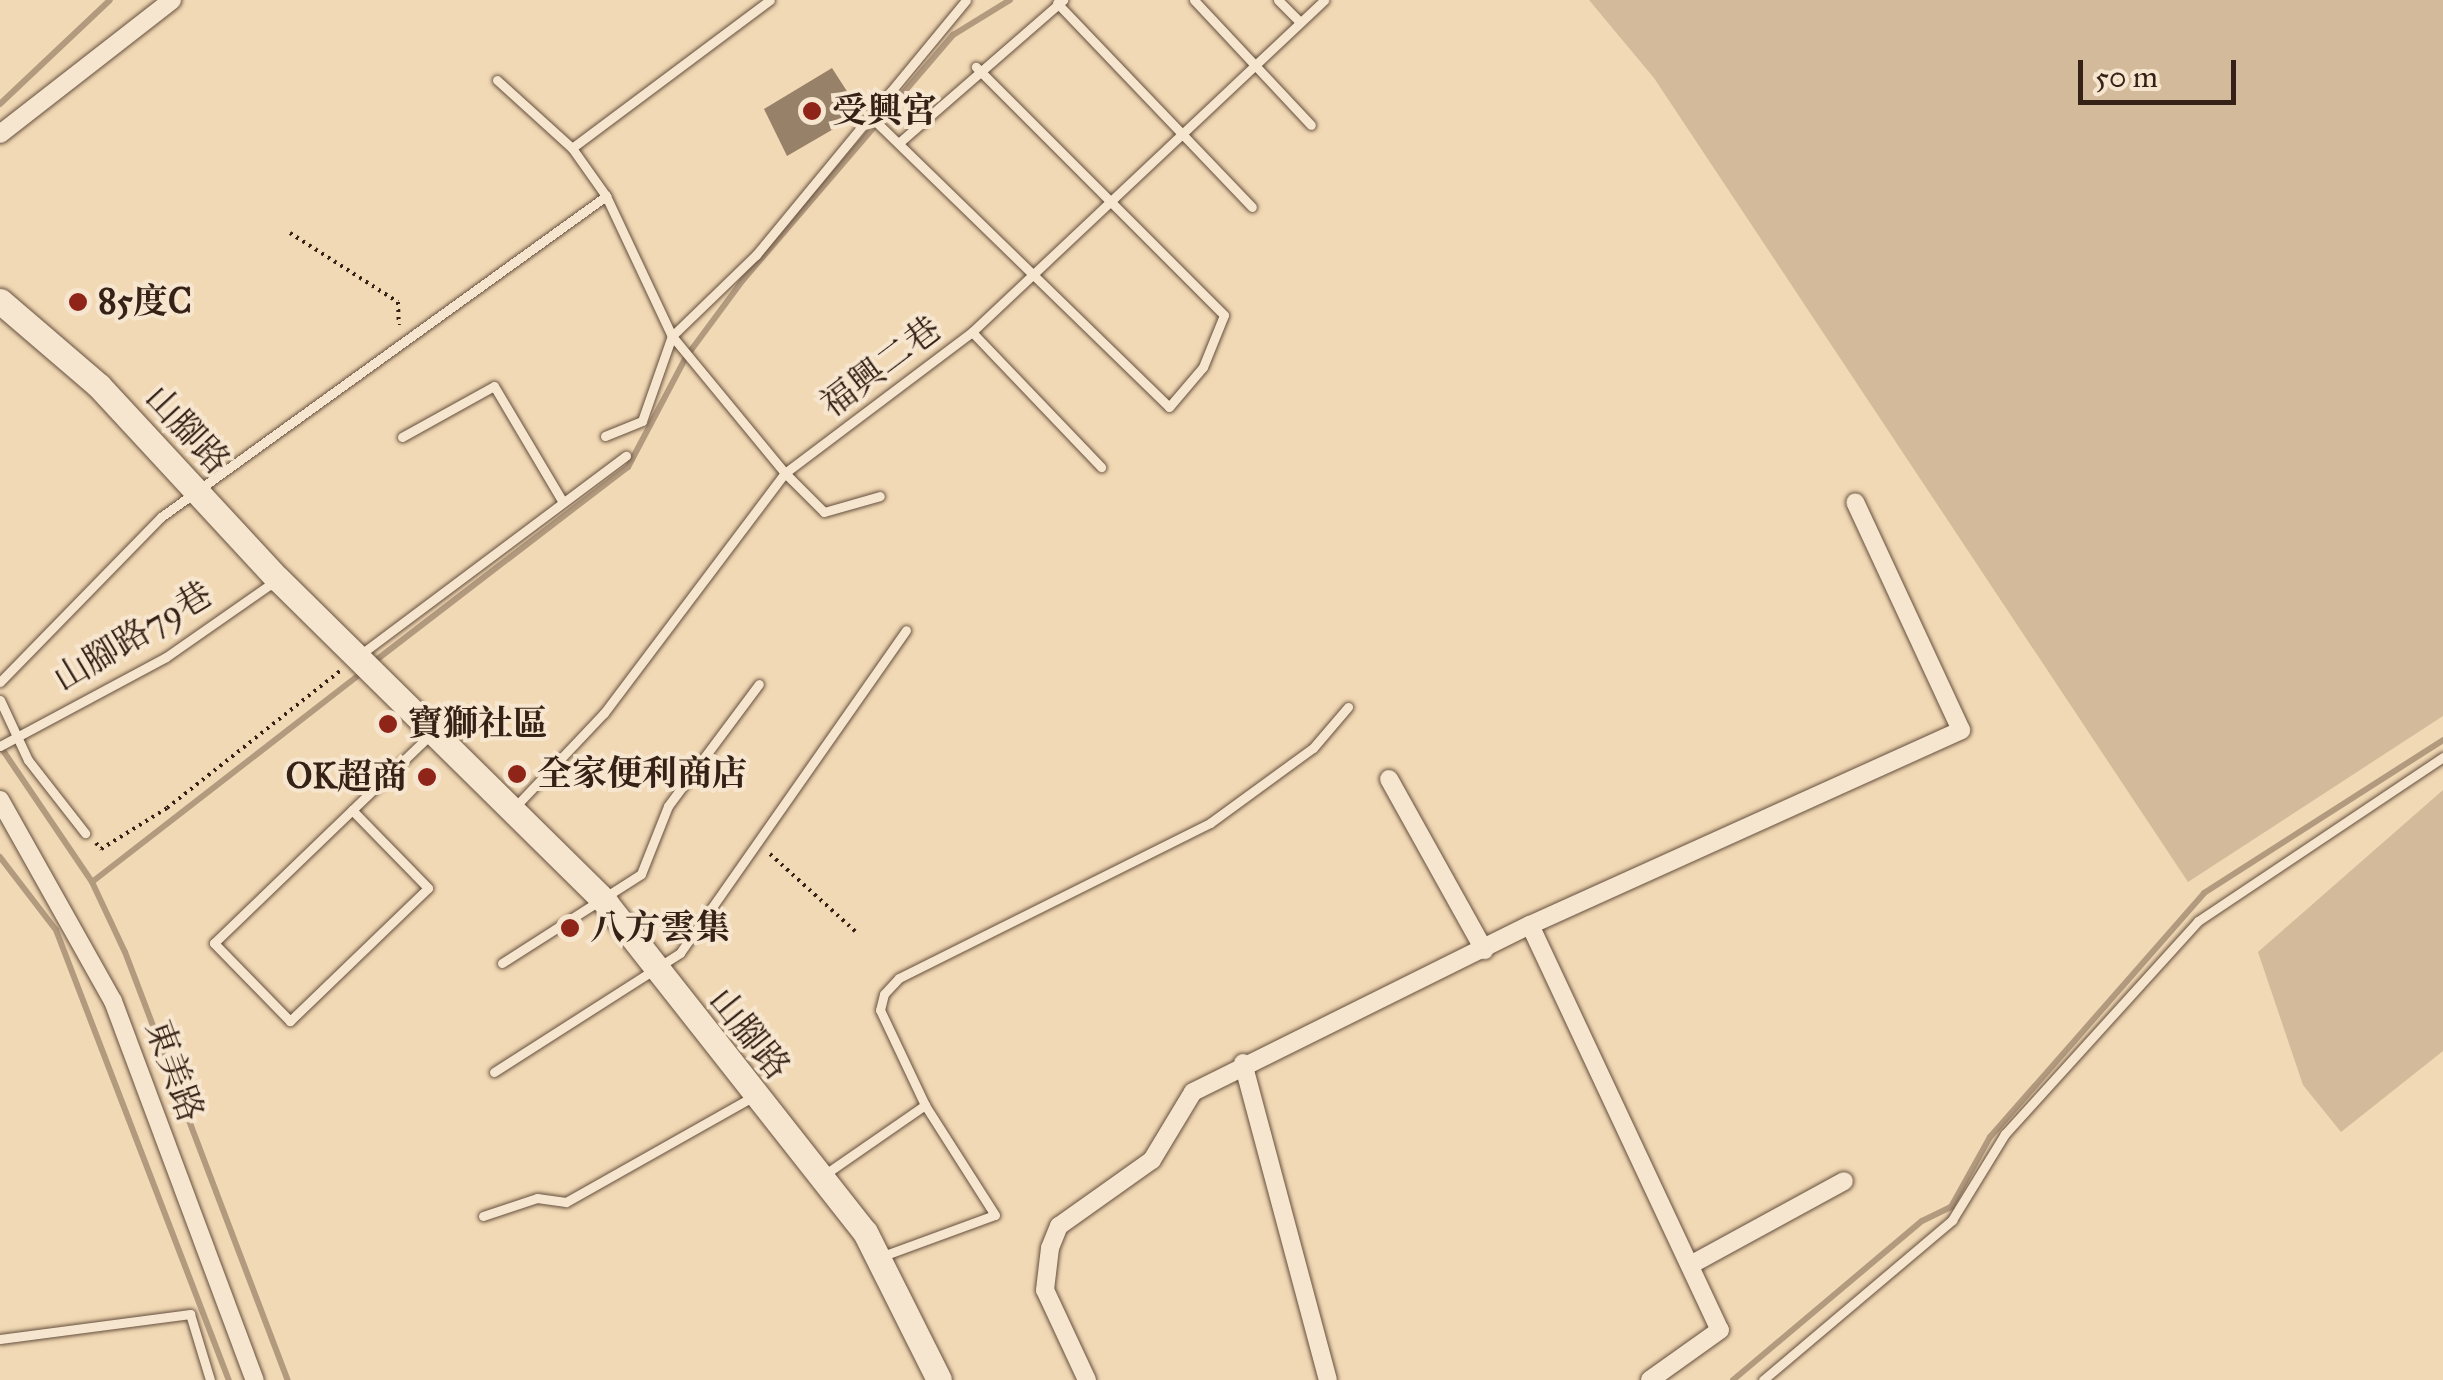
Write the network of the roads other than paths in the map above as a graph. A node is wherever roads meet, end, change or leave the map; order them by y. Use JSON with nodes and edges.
{"nodes":[{"id":1,"x":172,"y":0,"type":"edge"},
{"id":2,"x":770,"y":0,"type":"edge"},
{"id":3,"x":966,"y":0,"type":"edge"},
{"id":4,"x":1194,"y":0,"type":"edge"},
{"id":5,"x":1278,"y":0,"type":"edge"},
{"id":6,"x":1324,"y":0,"type":"edge"},
{"id":7,"x":1060,"y":2,"type":"edge"},
{"id":8,"x":1299,"y":21,"type":"junction"},
{"id":9,"x":1258,"y":64,"type":"junction"},
{"id":10,"x":976,"y":67,"type":"junction"},
{"id":11,"x":497,"y":80,"type":"dead end"},
{"id":12,"x":870,"y":116,"type":"junction"},
{"id":13,"x":1310,"y":125,"type":"dead end"},
{"id":14,"x":0,"y":134,"type":"edge"},
{"id":15,"x":1184,"y":134,"type":"junction"},
{"id":16,"x":901,"y":141,"type":"junction"},
{"id":17,"x":572,"y":148,"type":"junction"},
{"id":18,"x":606,"y":196,"type":"junction"},
{"id":19,"x":1114,"y":204,"type":"junction"},
{"id":20,"x":1252,"y":207,"type":"dead end"},
{"id":21,"x":1038,"y":271,"type":"junction"},
{"id":22,"x":0,"y":301,"type":"edge"},
{"id":23,"x":972,"y":332,"type":"junction"},
{"id":24,"x":672,"y":336,"type":"junction"},
{"id":25,"x":605,"y":436,"type":"dead end"},
{"id":26,"x":402,"y":437,"type":"dead end"},
{"id":27,"x":626,"y":456,"type":"dead end"},
{"id":28,"x":1101,"y":466,"type":"dead end"},
{"id":29,"x":785,"y":473,"type":"junction"},
{"id":30,"x":196,"y":491,"type":"junction"},
{"id":31,"x":880,"y":496,"type":"dead end"},
{"id":32,"x":562,"y":502,"type":"junction"},
{"id":33,"x":1856,"y":502,"type":"dead end"},
{"id":34,"x":278,"y":579,"type":"junction"},
{"id":35,"x":906,"y":630,"type":"dead end"},
{"id":36,"x":359,"y":656,"type":"junction"},
{"id":37,"x":0,"y":682,"type":"edge"},
{"id":38,"x":759,"y":684,"type":"dead end"},
{"id":39,"x":0,"y":700,"type":"edge"},
{"id":40,"x":1348,"y":707,"type":"dead end"},
{"id":41,"x":433,"y":732,"type":"junction"},
{"id":42,"x":13,"y":737,"type":"junction"},
{"id":43,"x":0,"y":746,"type":"edge"},
{"id":44,"x":2443,"y":757,"type":"edge"},
{"id":45,"x":1389,"y":780,"type":"dead end"},
{"id":46,"x":0,"y":800,"type":"edge"},
{"id":47,"x":352,"y":810,"type":"junction"},
{"id":48,"x":510,"y":813,"type":"junction"},
{"id":49,"x":86,"y":833,"type":"road end"},
{"id":50,"x":604,"y":902,"type":"junction"},
{"id":51,"x":1530,"y":925,"type":"junction"},
{"id":52,"x":1484,"y":950,"type":"junction"},
{"id":53,"x":502,"y":963,"type":"dead end"},
{"id":54,"x":650,"y":967,"type":"junction"},
{"id":55,"x":1243,"y":1063,"type":"junction"},
{"id":56,"x":494,"y":1072,"type":"dead end"},
{"id":57,"x":754,"y":1096,"type":"junction"},
{"id":58,"x":924,"y":1105,"type":"junction"},
{"id":59,"x":820,"y":1178,"type":"junction"},
{"id":60,"x":1844,"y":1182,"type":"dead end"},
{"id":61,"x":483,"y":1216,"type":"dead end"},
{"id":62,"x":877,"y":1258,"type":"junction"},
{"id":63,"x":1692,"y":1264,"type":"junction"},
{"id":64,"x":0,"y":1340,"type":"edge"},
{"id":65,"x":210,"y":1380,"type":"edge"},
{"id":66,"x":255,"y":1380,"type":"edge"},
{"id":67,"x":938,"y":1380,"type":"edge"},
{"id":68,"x":1087,"y":1380,"type":"edge"},
{"id":69,"x":1328,"y":1380,"type":"edge"},
{"id":70,"x":1650,"y":1380,"type":"edge"},
{"id":71,"x":1763,"y":1380,"type":"edge"}],
"edges":[{"from":1,"to":14,"type":"street"},
{"from":2,"to":17,"type":"lane"},
{"from":3,"to":12,"type":"lane"},
{"from":4,"to":9,"type":"lane"},
{"from":5,"to":8,"type":"lane"},
{"from":6,"to":8,"type":"lane","name":"福興二巷"},
{"from":7,"to":10,"type":"lane"},
{"from":7,"to":15,"type":"lane"},
{"from":8,"to":9,"type":"lane","name":"福興二巷"},
{"from":9,"to":13,"type":"lane"},
{"from":9,"to":15,"type":"lane","name":"福興二巷"},
{"from":10,"to":16,"type":"lane"},
{"from":10,"to":19,"type":"lane"},
{"from":11,"to":17,"type":"lane"},
{"from":12,"to":16,"type":"lane"},
{"from":12,"to":24,"type":"lane"},
{"from":15,"to":19,"type":"lane","name":"福興二巷"},
{"from":15,"to":20,"type":"lane"},
{"from":16,"to":21,"type":"lane"},
{"from":17,"to":18,"type":"lane"},
{"from":18,"to":24,"type":"lane"},
{"from":18,"to":30,"type":"lane"},
{"from":19,"to":21,"type":"lane","name":"福興二巷"},
{"from":19,"to":21,"type":"lane"},
{"from":21,"to":23,"type":"lane","name":"福興二巷"},
{"from":22,"to":30,"type":"main road","name":"山腳路"},
{"from":23,"to":28,"type":"lane"},
{"from":23,"to":29,"type":"lane","name":"福興二巷"},
{"from":24,"to":25,"type":"lane"},
{"from":24,"to":29,"type":"lane"},
{"from":26,"to":32,"type":"lane"},
{"from":27,"to":32,"type":"lane"},
{"from":29,"to":31,"type":"lane"},
{"from":29,"to":48,"type":"lane","name":"福興二巷"},
{"from":30,"to":34,"type":"main road","name":"山腳路"},
{"from":30,"to":37,"type":"lane"},
{"from":32,"to":36,"type":"lane"},
{"from":33,"to":51,"type":"street"},
{"from":34,"to":36,"type":"main road","name":"山腳路"},
{"from":34,"to":42,"type":"lane","name":"山腳路79巷"},
{"from":35,"to":54,"type":"lane"},
{"from":36,"to":41,"type":"main road","name":"山腳路"},
{"from":38,"to":50,"type":"lane"},
{"from":39,"to":42,"type":"lane"},
{"from":40,"to":58,"type":"lane"},
{"from":41,"to":47,"type":"lane"},
{"from":41,"to":48,"type":"main road","name":"山腳路"},
{"from":42,"to":43,"type":"lane","name":"山腳路79巷"},
{"from":42,"to":49,"type":"lane"},
{"from":44,"to":71,"type":"lane"},
{"from":45,"to":52,"type":"street"},
{"from":46,"to":66,"type":"street","name":"東美路"},
{"from":47,"to":47,"type":"lane"},
{"from":48,"to":50,"type":"main road","name":"山腳路"},
{"from":50,"to":53,"type":"lane"},
{"from":50,"to":54,"type":"main road","name":"山腳路"},
{"from":51,"to":52,"type":"street"},
{"from":51,"to":63,"type":"street"},
{"from":52,"to":55,"type":"street"},
{"from":54,"to":56,"type":"lane"},
{"from":54,"to":57,"type":"main road","name":"山腳路"},
{"from":55,"to":68,"type":"street"},
{"from":55,"to":69,"type":"street"},
{"from":57,"to":59,"type":"main road","name":"山腳路"},
{"from":57,"to":61,"type":"lane"},
{"from":58,"to":59,"type":"lane"},
{"from":58,"to":62,"type":"lane"},
{"from":59,"to":62,"type":"main road","name":"山腳路"},
{"from":60,"to":63,"type":"street"},
{"from":62,"to":67,"type":"main road","name":"山腳路"},
{"from":63,"to":70,"type":"street"},
{"from":64,"to":65,"type":"lane"}]}
